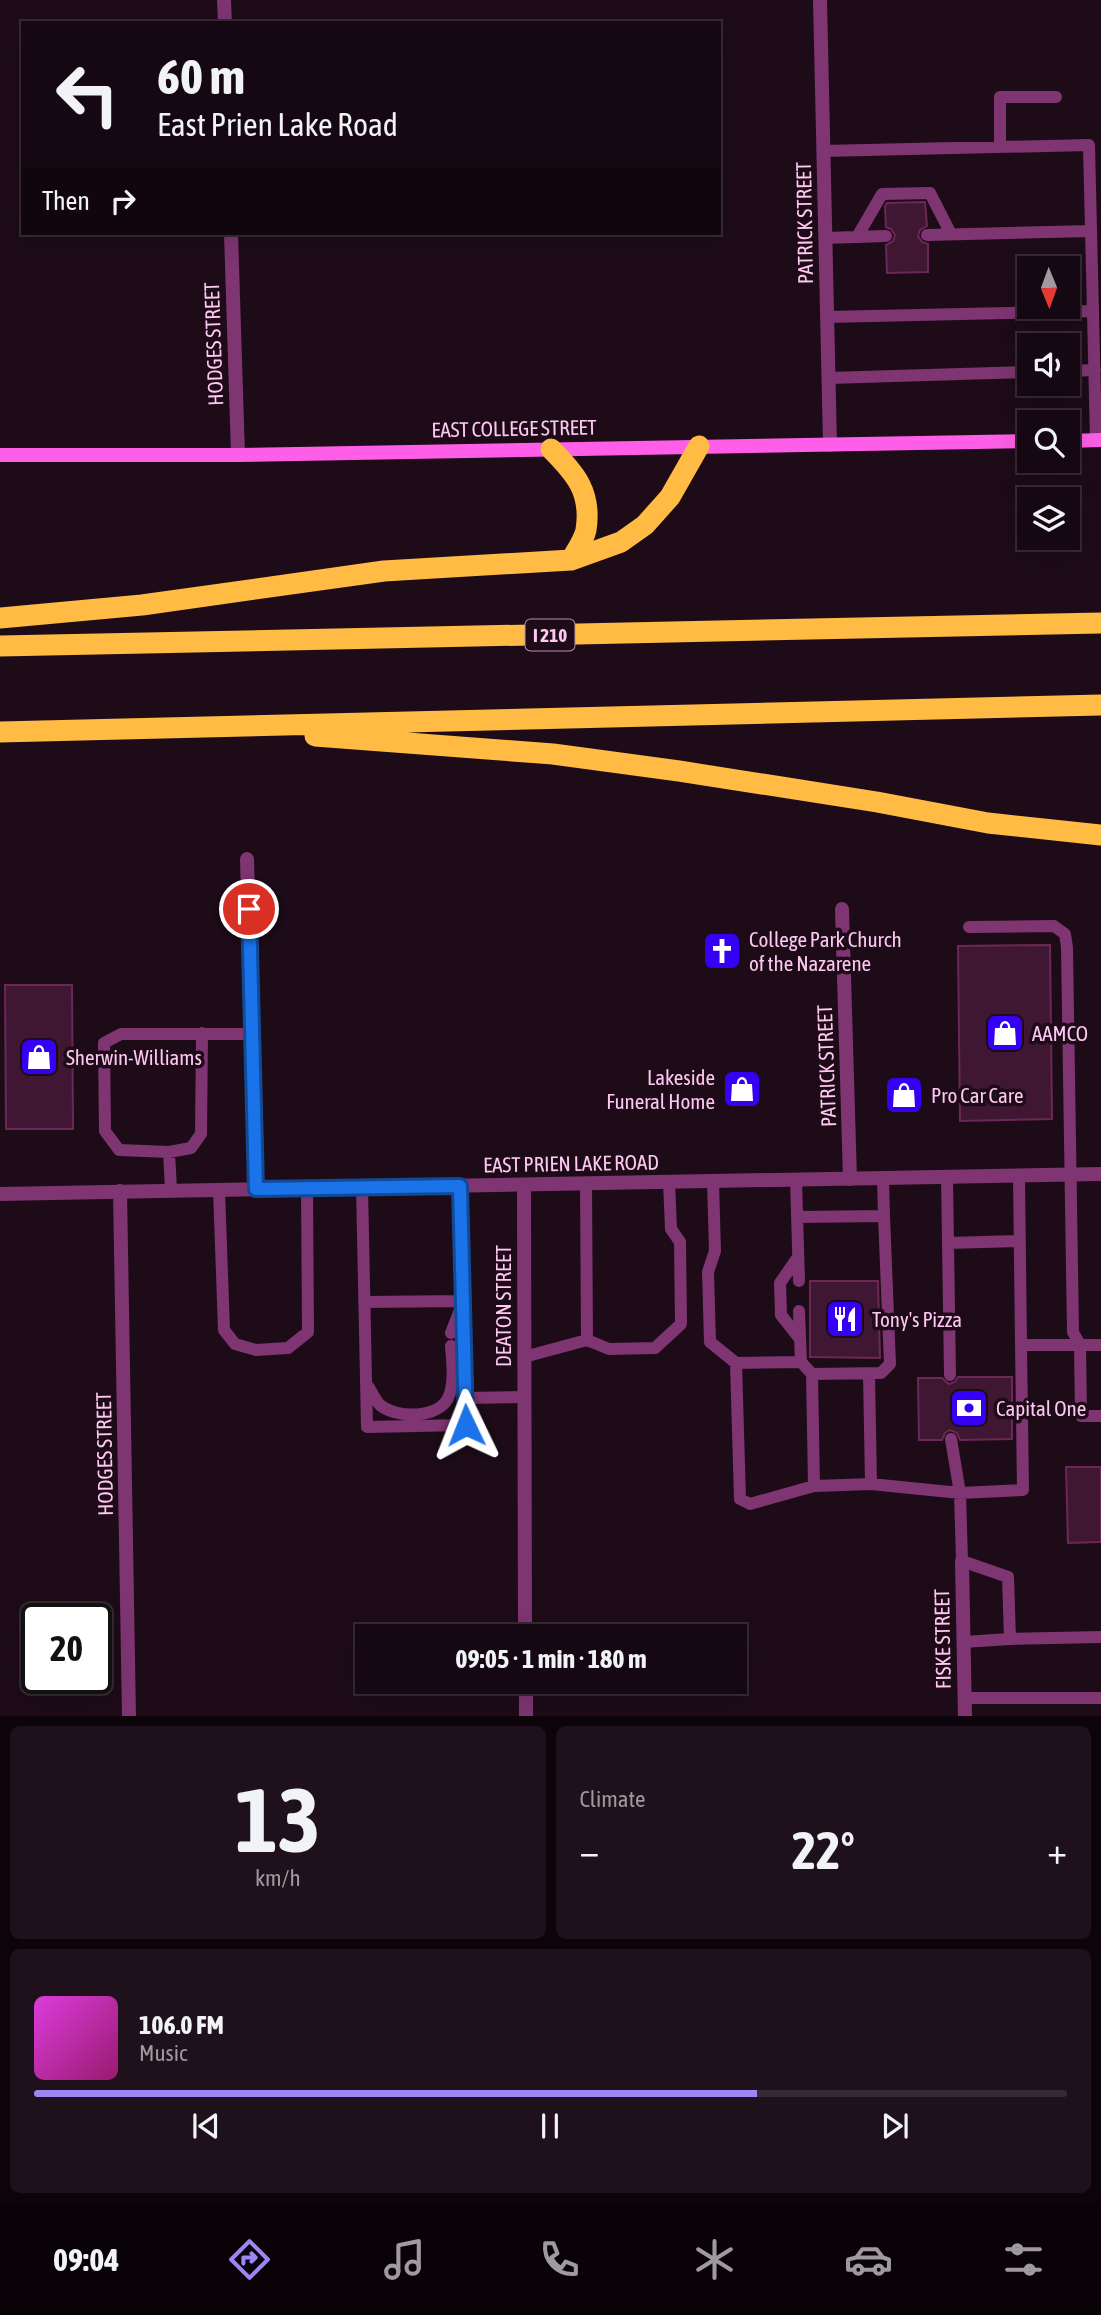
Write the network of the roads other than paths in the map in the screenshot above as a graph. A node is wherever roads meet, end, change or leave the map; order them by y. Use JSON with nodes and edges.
{"nodes":[{"id":1,"x":224,"y":0,"type":"edge"},
{"id":2,"x":820,"y":0,"type":"edge"},
{"id":3,"x":225,"y":21,"type":"edge"},
{"id":4,"x":1056,"y":97,"type":"dead end"},
{"id":5,"x":1000,"y":147,"type":"junction"},
{"id":6,"x":823,"y":151,"type":"junction"},
{"id":7,"x":1095,"y":203,"type":"edge"},
{"id":8,"x":1090,"y":231,"type":"junction"},
{"id":9,"x":927,"y":234,"type":"dead end"},
{"id":10,"x":951,"y":234,"type":"junction"},
{"id":11,"x":231,"y":235,"type":"edge"},
{"id":12,"x":886,"y":236,"type":"dead end"},
{"id":13,"x":857,"y":237,"type":"junction"},
{"id":14,"x":825,"y":238,"type":"junction"},
{"id":15,"x":1093,"y":310,"type":"junction"},
{"id":16,"x":827,"y":317,"type":"junction"},
{"id":17,"x":1095,"y":370,"type":"junction"},
{"id":18,"x":1080,"y":371,"type":"edge"},
{"id":19,"x":1017,"y":372,"type":"edge"},
{"id":20,"x":829,"y":378,"type":"junction"},
{"id":21,"x":1099,"y":440,"type":"edge"},
{"id":22,"x":1080,"y":441,"type":"edge"},
{"id":23,"x":1017,"y":442,"type":"edge"},
{"id":24,"x":830,"y":445,"type":"junction"},
{"id":25,"x":699,"y":446,"type":"junction"},
{"id":26,"x":551,"y":449,"type":"junction"},
{"id":27,"x":0,"y":455,"type":"edge"},
{"id":28,"x":238,"y":455,"type":"junction"},
{"id":29,"x":571,"y":559,"type":"junction"},
{"id":30,"x":0,"y":618,"type":"edge"},
{"id":31,"x":1101,"y":623,"type":"edge"},
{"id":32,"x":0,"y":646,"type":"edge"},
{"id":33,"x":1101,"y":705,"type":"edge"},
{"id":34,"x":187,"y":727,"type":"junction"},
{"id":35,"x":0,"y":732,"type":"edge"},
{"id":36,"x":1101,"y":835,"type":"edge"},
{"id":37,"x":247,"y":859,"type":"dead end"},
{"id":38,"x":842,"y":909,"type":"dead end"},
{"id":39,"x":969,"y":927,"type":"dead end"},
{"id":40,"x":202,"y":1032,"type":"junction"},
{"id":41,"x":252,"y":1034,"type":"junction"},
{"id":42,"x":169,"y":1152,"type":"junction"},
{"id":43,"x":1071,"y":1174,"type":"junction"},
{"id":44,"x":1101,"y":1174,"type":"edge"},
{"id":45,"x":1019,"y":1175,"type":"junction"},
{"id":46,"x":947,"y":1177,"type":"junction"},
{"id":47,"x":850,"y":1179,"type":"junction"},
{"id":48,"x":883,"y":1179,"type":"junction"},
{"id":49,"x":796,"y":1180,"type":"junction"},
{"id":50,"x":669,"y":1182,"type":"junction"},
{"id":51,"x":713,"y":1182,"type":"junction"},
{"id":52,"x":586,"y":1184,"type":"junction"},
{"id":53,"x":524,"y":1185,"type":"junction"},
{"id":54,"x":460,"y":1186,"type":"junction"},
{"id":55,"x":362,"y":1187,"type":"junction"},
{"id":56,"x":307,"y":1188,"type":"junction"},
{"id":57,"x":171,"y":1189,"type":"junction"},
{"id":58,"x":219,"y":1189,"type":"junction"},
{"id":59,"x":256,"y":1189,"type":"junction"},
{"id":60,"x":120,"y":1191,"type":"junction"},
{"id":61,"x":0,"y":1194,"type":"edge"},
{"id":62,"x":884,"y":1216,"type":"junction"},
{"id":63,"x":797,"y":1217,"type":"junction"},
{"id":64,"x":1020,"y":1241,"type":"junction"},
{"id":65,"x":948,"y":1243,"type":"junction"},
{"id":66,"x":798,"y":1257,"type":"junction"},
{"id":67,"x":799,"y":1281,"type":"dead end"},
{"id":68,"x":364,"y":1302,"type":"junction"},
{"id":69,"x":462,"y":1303,"type":"junction"},
{"id":70,"x":799,"y":1311,"type":"dead end"},
{"id":71,"x":800,"y":1339,"type":"junction"},
{"id":72,"x":587,"y":1340,"type":"junction"},
{"id":73,"x":1021,"y":1345,"type":"junction"},
{"id":74,"x":1080,"y":1345,"type":"junction"},
{"id":75,"x":1101,"y":1345,"type":"edge"},
{"id":76,"x":524,"y":1357,"type":"junction"},
{"id":77,"x":801,"y":1362,"type":"junction"},
{"id":78,"x":736,"y":1363,"type":"junction"},
{"id":79,"x":812,"y":1374,"type":"junction"},
{"id":80,"x":869,"y":1374,"type":"junction"},
{"id":81,"x":950,"y":1375,"type":"dead end"},
{"id":82,"x":366,"y":1383,"type":"junction"},
{"id":83,"x":525,"y":1397,"type":"junction"},
{"id":84,"x":465,"y":1398,"type":"junction"},
{"id":85,"x":1101,"y":1416,"type":"edge"},
{"id":86,"x":951,"y":1439,"type":"dead end"},
{"id":87,"x":871,"y":1485,"type":"junction"},
{"id":88,"x":814,"y":1486,"type":"junction"},
{"id":89,"x":960,"y":1493,"type":"junction"},
{"id":90,"x":962,"y":1561,"type":"junction"},
{"id":91,"x":525,"y":1624,"type":"edge"},
{"id":92,"x":1101,"y":1637,"type":"edge"},
{"id":93,"x":1010,"y":1639,"type":"junction"},
{"id":94,"x":963,"y":1642,"type":"junction"},
{"id":95,"x":526,"y":1694,"type":"edge"},
{"id":96,"x":964,"y":1698,"type":"junction"},
{"id":97,"x":1101,"y":1698,"type":"edge"},
{"id":98,"x":129,"y":1716,"type":"edge"},
{"id":99,"x":526,"y":1716,"type":"edge"},
{"id":100,"x":965,"y":1716,"type":"edge"}],
"edges":[{"from":1,"to":3,"type":"street"},
{"from":2,"to":6,"type":"street","name":"PATRICK STREET"},
{"from":4,"to":5,"type":"lane"},
{"from":5,"to":6,"type":"lane"},
{"from":5,"to":7,"type":"lane"},
{"from":6,"to":14,"type":"street","name":"PATRICK STREET"},
{"from":7,"to":8,"type":"lane"},
{"from":8,"to":10,"type":"lane"},
{"from":8,"to":15,"type":"lane"},
{"from":9,"to":10,"type":"lane"},
{"from":10,"to":13,"type":"lane"},
{"from":11,"to":28,"type":"street","name":"HODGES STREET"},
{"from":12,"to":13,"type":"lane"},
{"from":13,"to":14,"type":"lane"},
{"from":14,"to":16,"type":"street","name":"PATRICK STREET"},
{"from":15,"to":16,"type":"lane"},
{"from":15,"to":17,"type":"lane"},
{"from":16,"to":20,"type":"street","name":"PATRICK STREET"},
{"from":17,"to":18,"type":"lane"},
{"from":17,"to":21,"type":"lane"},
{"from":19,"to":20,"type":"lane"},
{"from":20,"to":24,"type":"street","name":"PATRICK STREET"},
{"from":21,"to":22,"type":"main road"},
{"from":23,"to":24,"type":"main road","name":"EAST COLLEGE STREET"},
{"from":24,"to":25,"type":"main road","name":"EAST COLLEGE STREET"},
{"from":25,"to":26,"type":"main road","name":"EAST COLLEGE STREET"},
{"from":25,"to":29,"type":"highway"},
{"from":26,"to":28,"type":"main road","name":"EAST COLLEGE STREET"},
{"from":26,"to":29,"type":"highway"},
{"from":27,"to":28,"type":"main road","name":"EAST COLLEGE STREET"},
{"from":29,"to":30,"type":"highway"},
{"from":31,"to":32,"type":"highway","number":"I 210"},
{"from":33,"to":34,"type":"highway"},
{"from":34,"to":35,"type":"highway"},
{"from":34,"to":36,"type":"highway"},
{"from":37,"to":41,"type":"street"},
{"from":38,"to":47,"type":"street","name":"PATRICK STREET"},
{"from":39,"to":43,"type":"lane"},
{"from":40,"to":41,"type":"lane"},
{"from":40,"to":42,"type":"lane"},
{"from":40,"to":42,"type":"lane"},
{"from":41,"to":59,"type":"street"},
{"from":42,"to":57,"type":"lane"},
{"from":43,"to":44,"type":"street","name":"EAST PRIEN LAKE ROAD"},
{"from":43,"to":45,"type":"street","name":"EAST PRIEN LAKE ROAD"},
{"from":43,"to":74,"type":"lane"},
{"from":45,"to":46,"type":"street","name":"EAST PRIEN LAKE ROAD"},
{"from":45,"to":64,"type":"lane"},
{"from":46,"to":48,"type":"street","name":"EAST PRIEN LAKE ROAD"},
{"from":46,"to":65,"type":"lane"},
{"from":47,"to":48,"type":"street","name":"EAST PRIEN LAKE ROAD"},
{"from":47,"to":49,"type":"street","name":"EAST PRIEN LAKE ROAD"},
{"from":48,"to":62,"type":"lane"},
{"from":49,"to":51,"type":"street","name":"EAST PRIEN LAKE ROAD"},
{"from":49,"to":63,"type":"lane"},
{"from":50,"to":51,"type":"street","name":"EAST PRIEN LAKE ROAD"},
{"from":50,"to":52,"type":"street","name":"EAST PRIEN LAKE ROAD"},
{"from":50,"to":72,"type":"lane"},
{"from":51,"to":78,"type":"lane"},
{"from":52,"to":53,"type":"street","name":"EAST PRIEN LAKE ROAD"},
{"from":52,"to":72,"type":"lane"},
{"from":53,"to":54,"type":"street","name":"EAST PRIEN LAKE ROAD"},
{"from":53,"to":76,"type":"street","name":"DEATON STREET"},
{"from":54,"to":55,"type":"street","name":"EAST PRIEN LAKE ROAD"},
{"from":54,"to":69,"type":"lane"},
{"from":55,"to":56,"type":"street","name":"EAST PRIEN LAKE ROAD"},
{"from":55,"to":68,"type":"lane"},
{"from":56,"to":58,"type":"lane"},
{"from":56,"to":59,"type":"street","name":"EAST PRIEN LAKE ROAD"},
{"from":57,"to":58,"type":"street","name":"EAST PRIEN LAKE ROAD"},
{"from":57,"to":60,"type":"street","name":"EAST PRIEN LAKE ROAD"},
{"from":58,"to":59,"type":"street","name":"EAST PRIEN LAKE ROAD"},
{"from":60,"to":61,"type":"street","name":"EAST PRIEN LAKE ROAD"},
{"from":60,"to":98,"type":"street","name":"HODGES STREET"},
{"from":62,"to":63,"type":"lane"},
{"from":62,"to":80,"type":"lane"},
{"from":63,"to":66,"type":"lane"},
{"from":64,"to":65,"type":"lane"},
{"from":64,"to":73,"type":"lane"},
{"from":65,"to":81,"type":"lane"},
{"from":66,"to":67,"type":"lane"},
{"from":66,"to":71,"type":"lane"},
{"from":68,"to":69,"type":"lane"},
{"from":68,"to":82,"type":"lane"},
{"from":69,"to":82,"type":"lane"},
{"from":69,"to":84,"type":"lane"},
{"from":70,"to":71,"type":"lane"},
{"from":71,"to":77,"type":"lane"},
{"from":72,"to":76,"type":"lane"},
{"from":73,"to":74,"type":"lane"},
{"from":73,"to":89,"type":"lane"},
{"from":74,"to":75,"type":"lane"},
{"from":74,"to":85,"type":"lane"},
{"from":76,"to":83,"type":"street","name":"DEATON STREET"},
{"from":77,"to":78,"type":"lane"},
{"from":77,"to":79,"type":"lane"},
{"from":78,"to":88,"type":"lane"},
{"from":79,"to":80,"type":"lane"},
{"from":79,"to":88,"type":"lane"},
{"from":80,"to":87,"type":"lane"},
{"from":82,"to":84,"type":"lane"},
{"from":83,"to":84,"type":"lane"},
{"from":83,"to":91,"type":"street","name":"DEATON STREET"},
{"from":86,"to":89,"type":"lane"},
{"from":87,"to":88,"type":"lane"},
{"from":87,"to":89,"type":"lane"},
{"from":89,"to":90,"type":"lane"},
{"from":90,"to":93,"type":"lane"},
{"from":90,"to":94,"type":"street","name":"FISKE STREET"},
{"from":92,"to":93,"type":"lane"},
{"from":93,"to":94,"type":"lane"},
{"from":94,"to":96,"type":"street","name":"FISKE STREET"},
{"from":95,"to":99,"type":"street"},
{"from":96,"to":97,"type":"lane"},
{"from":96,"to":100,"type":"street","name":"FISKE STREET"}]}
